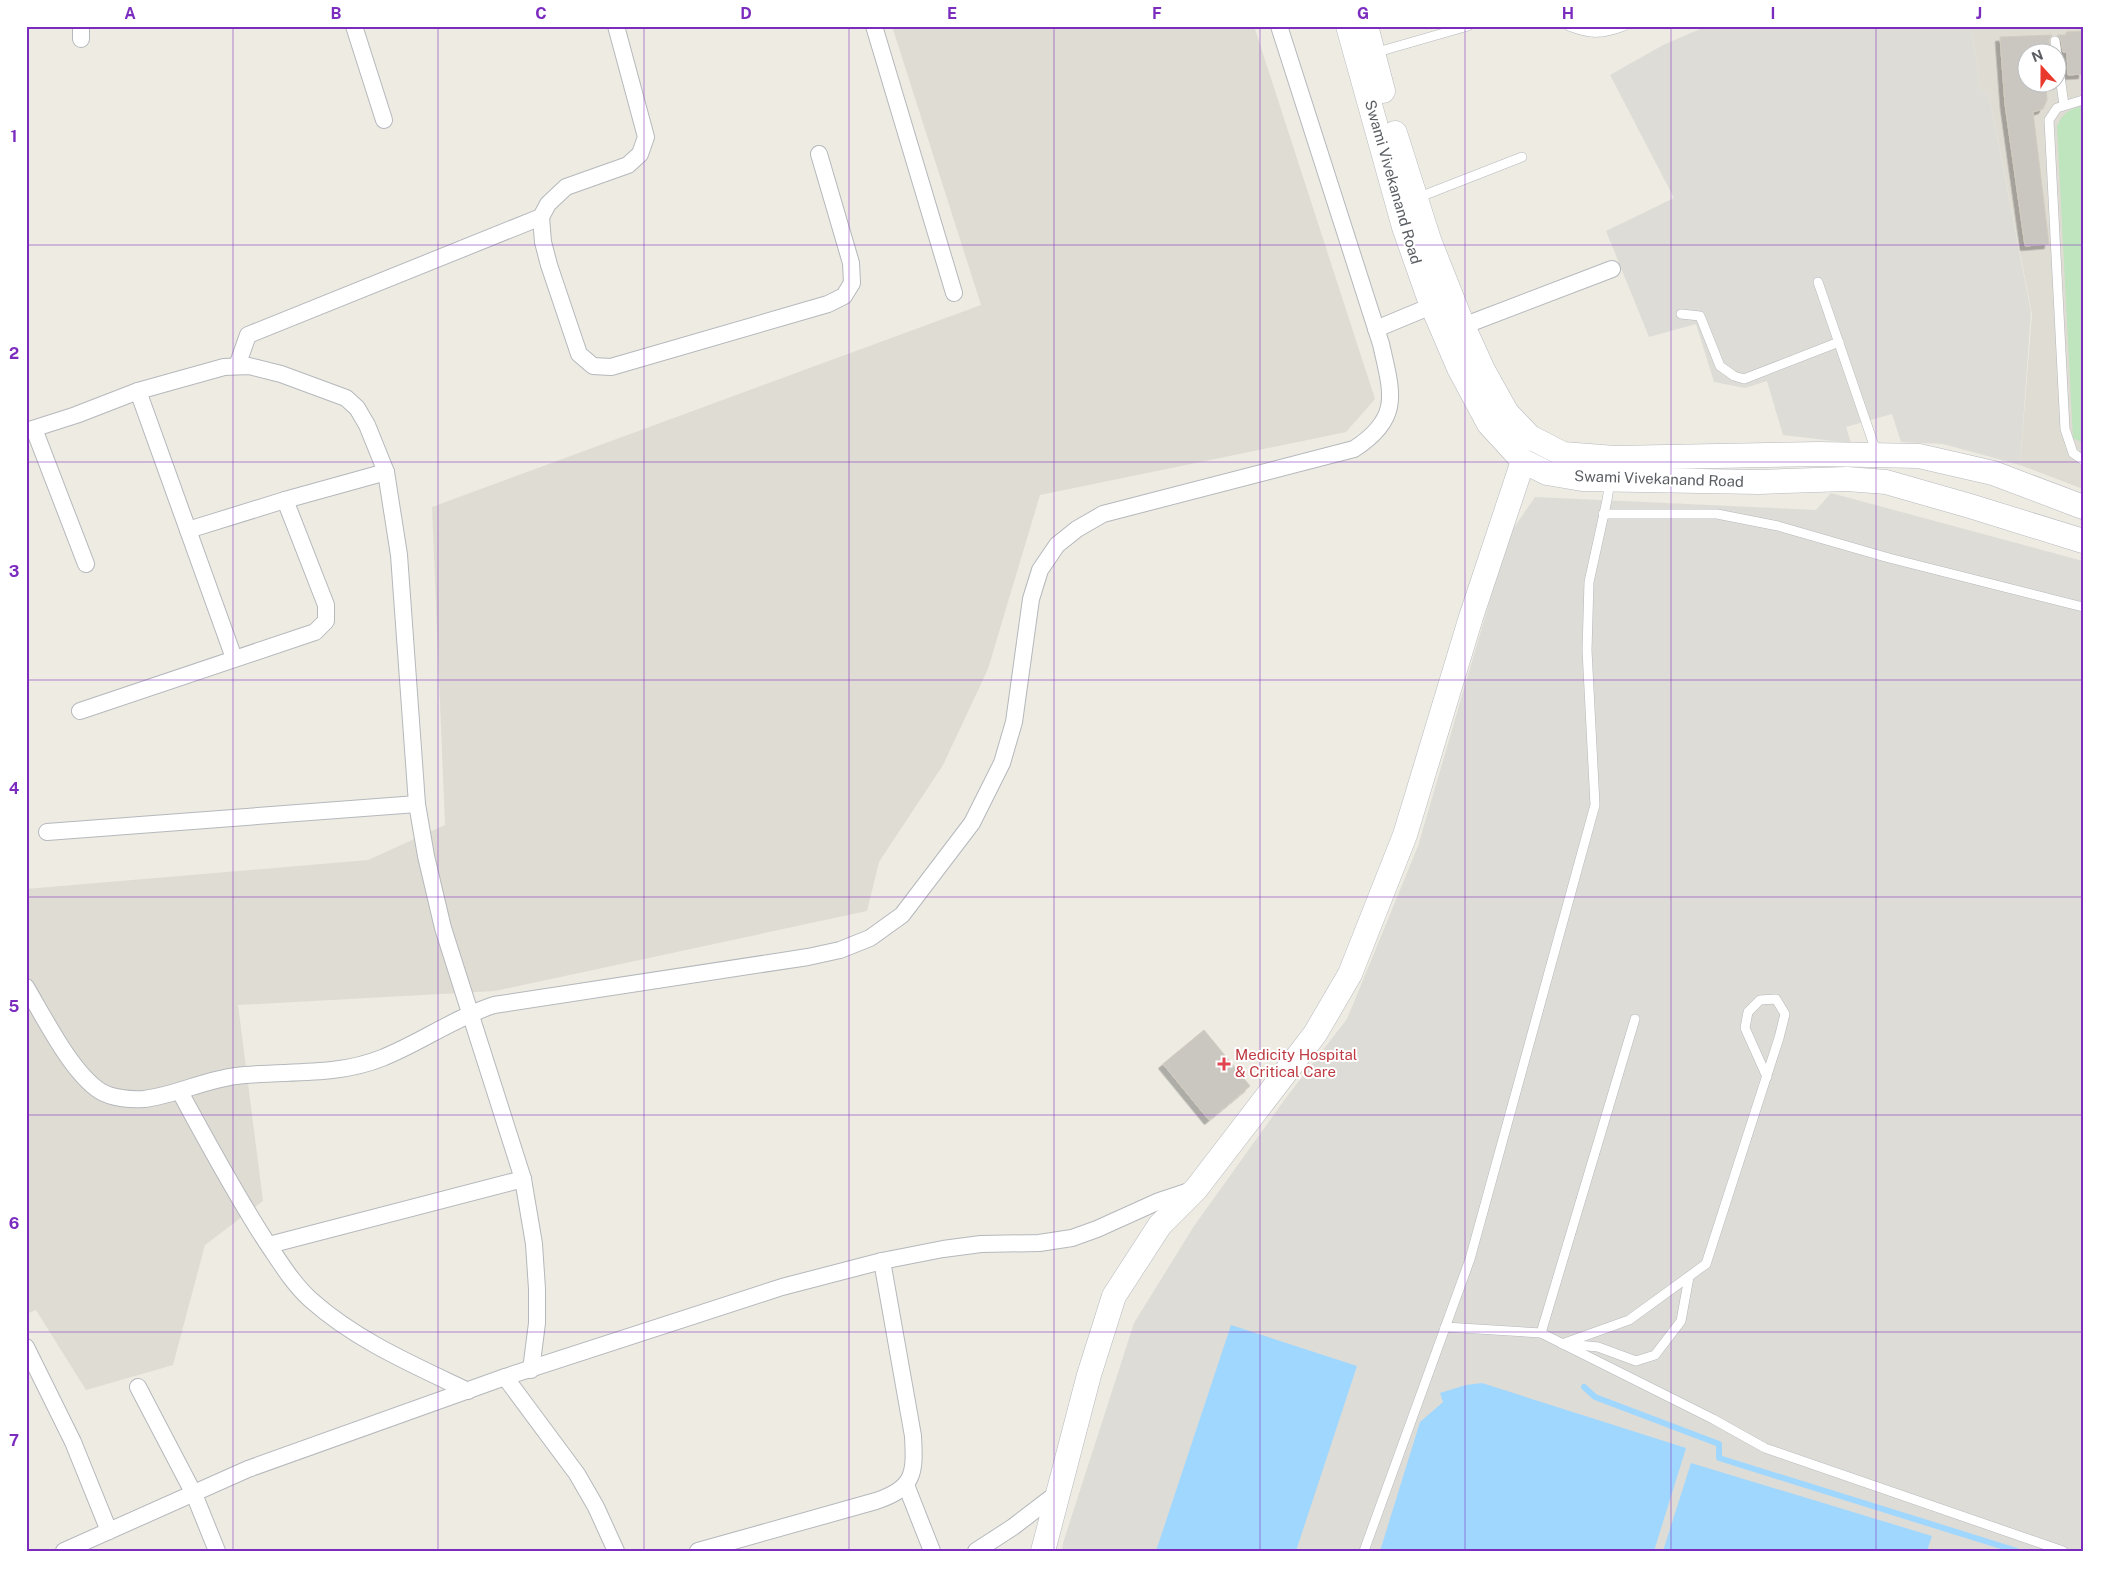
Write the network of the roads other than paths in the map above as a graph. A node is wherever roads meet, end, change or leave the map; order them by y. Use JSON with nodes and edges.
{"nodes":[{"id":1,"x":354,"y":26,"type":"edge"},
{"id":2,"x":616,"y":26,"type":"edge"},
{"id":3,"x":874,"y":26,"type":"edge"},
{"id":4,"x":1279,"y":26,"type":"edge"},
{"id":5,"x":1348,"y":26,"type":"edge"},
{"id":6,"x":1366,"y":26,"type":"edge"},
{"id":7,"x":1468,"y":26,"type":"edge"},
{"id":8,"x":1569,"y":26,"type":"edge"},
{"id":9,"x":1624,"y":26,"type":"edge"},
{"id":10,"x":2055,"y":41,"type":"dead end"},
{"id":11,"x":1365,"y":56,"type":"junction"},
{"id":12,"x":2083,"y":100,"type":"edge"},
{"id":13,"x":2064,"y":105,"type":"junction"},
{"id":14,"x":384,"y":120,"type":"dead end"},
{"id":15,"x":819,"y":154,"type":"dead end"},
{"id":16,"x":1522,"y":157,"type":"dead end"},
{"id":17,"x":1407,"y":201,"type":"junction"},
{"id":18,"x":541,"y":218,"type":"junction"},
{"id":19,"x":1612,"y":269,"type":"dead end"},
{"id":20,"x":1818,"y":282,"type":"dead end"},
{"id":21,"x":954,"y":293,"type":"dead end"},
{"id":22,"x":1442,"y":302,"type":"junction"},
{"id":23,"x":1682,"y":314,"type":"dead end"},
{"id":24,"x":1463,"y":326,"type":"junction"},
{"id":25,"x":1376,"y":329,"type":"junction"},
{"id":26,"x":1839,"y":342,"type":"junction"},
{"id":27,"x":237,"y":366,"type":"junction"},
{"id":28,"x":138,"y":391,"type":"junction"},
{"id":29,"x":30,"y":430,"type":"edge"},
{"id":30,"x":1877,"y":454,"type":"junction"},
{"id":31,"x":2083,"y":460,"type":"edge"},
{"id":32,"x":1523,"y":461,"type":"junction"},
{"id":33,"x":386,"y":472,"type":"junction"},
{"id":34,"x":1610,"y":481,"type":"junction"},
{"id":35,"x":285,"y":500,"type":"junction"},
{"id":36,"x":2083,"y":506,"type":"edge"},
{"id":37,"x":1603,"y":514,"type":"junction"},
{"id":38,"x":188,"y":530,"type":"junction"},
{"id":39,"x":2083,"y":541,"type":"edge"},
{"id":40,"x":86,"y":564,"type":"dead end"},
{"id":41,"x":2083,"y":607,"type":"edge"},
{"id":42,"x":234,"y":658,"type":"junction"},
{"id":43,"x":80,"y":711,"type":"dead end"},
{"id":44,"x":417,"y":804,"type":"junction"},
{"id":45,"x":47,"y":832,"type":"dead end"},
{"id":46,"x":26,"y":987,"type":"edge"},
{"id":47,"x":471,"y":1012,"type":"junction"},
{"id":48,"x":1635,"y":1019,"type":"dead end"},
{"id":49,"x":1767,"y":1077,"type":"junction"},
{"id":50,"x":180,"y":1092,"type":"junction"},
{"id":51,"x":523,"y":1179,"type":"junction"},
{"id":52,"x":1196,"y":1189,"type":"junction"},
{"id":53,"x":269,"y":1245,"type":"junction"},
{"id":54,"x":882,"y":1261,"type":"junction"},
{"id":55,"x":1689,"y":1276,"type":"junction"},
{"id":56,"x":1445,"y":1327,"type":"junction"},
{"id":57,"x":1541,"y":1334,"type":"junction"},
{"id":58,"x":1562,"y":1344,"type":"junction"},
{"id":59,"x":26,"y":1346,"type":"edge"},
{"id":60,"x":531,"y":1370,"type":"junction"},
{"id":61,"x":505,"y":1378,"type":"junction"},
{"id":62,"x":138,"y":1387,"type":"dead end"},
{"id":63,"x":468,"y":1391,"type":"junction"},
{"id":64,"x":906,"y":1485,"type":"junction"},
{"id":65,"x":1060,"y":1491,"type":"junction"},
{"id":66,"x":194,"y":1494,"type":"junction"},
{"id":67,"x":109,"y":1531,"type":"junction"},
{"id":68,"x":64,"y":1551,"type":"edge"},
{"id":69,"x":217,"y":1551,"type":"edge"},
{"id":70,"x":616,"y":1551,"type":"edge"},
{"id":71,"x":698,"y":1551,"type":"edge"},
{"id":72,"x":932,"y":1551,"type":"edge"},
{"id":73,"x":976,"y":1551,"type":"edge"},
{"id":74,"x":1043,"y":1551,"type":"edge"},
{"id":75,"x":1364,"y":1551,"type":"edge"},
{"id":76,"x":2063,"y":1551,"type":"edge"}],
"edges":[{"from":1,"to":14,"type":"street"},
{"from":2,"to":18,"type":"street"},
{"from":3,"to":21,"type":"street"},
{"from":4,"to":25,"type":"street"},
{"from":5,"to":11,"type":"street","name":"Swami Vivekanand Road"},
{"from":6,"to":11,"type":"street","name":"Swami Vivekanand Road"},
{"from":7,"to":11,"type":"lane"},
{"from":8,"to":9,"type":"lane"},
{"from":10,"to":13,"type":"lane"},
{"from":11,"to":17,"type":"street","name":"Swami Vivekanand Road"},
{"from":12,"to":13,"type":"lane"},
{"from":13,"to":31,"type":"lane"},
{"from":15,"to":18,"type":"street"},
{"from":16,"to":17,"type":"lane"},
{"from":17,"to":22,"type":"street","name":"Swami Vivekanand Road"},
{"from":18,"to":27,"type":"street"},
{"from":19,"to":24,"type":"street"},
{"from":20,"to":26,"type":"lane"},
{"from":22,"to":24,"type":"street","name":"Swami Vivekanand Road"},
{"from":22,"to":25,"type":"street"},
{"from":22,"to":32,"type":"street","name":"Swami Vivekanand Road"},
{"from":23,"to":26,"type":"lane"},
{"from":24,"to":30,"type":"street","name":"Swami Vivekanand Road"},
{"from":25,"to":47,"type":"street"},
{"from":26,"to":30,"type":"lane"},
{"from":27,"to":28,"type":"street"},
{"from":27,"to":33,"type":"street"},
{"from":28,"to":29,"type":"street"},
{"from":28,"to":38,"type":"street"},
{"from":29,"to":40,"type":"street"},
{"from":30,"to":36,"type":"street"},
{"from":32,"to":34,"type":"street","name":"Swami Vivekanand Road"},
{"from":32,"to":52,"type":"street"},
{"from":33,"to":35,"type":"street"},
{"from":33,"to":44,"type":"street"},
{"from":34,"to":37,"type":"lane"},
{"from":34,"to":39,"type":"street","name":"Swami Vivekanand Road"},
{"from":35,"to":38,"type":"street"},
{"from":35,"to":42,"type":"street"},
{"from":37,"to":41,"type":"lane"},
{"from":37,"to":56,"type":"lane"},
{"from":38,"to":42,"type":"street"},
{"from":42,"to":43,"type":"street"},
{"from":44,"to":45,"type":"street"},
{"from":44,"to":47,"type":"street"},
{"from":46,"to":50,"type":"street"},
{"from":47,"to":50,"type":"street"},
{"from":47,"to":51,"type":"street"},
{"from":48,"to":57,"type":"lane"},
{"from":49,"to":49,"type":"lane"},
{"from":49,"to":55,"type":"lane"},
{"from":50,"to":53,"type":"street"},
{"from":51,"to":53,"type":"street"},
{"from":51,"to":60,"type":"street"},
{"from":52,"to":54,"type":"street"},
{"from":52,"to":65,"type":"street"},
{"from":53,"to":63,"type":"street"},
{"from":54,"to":60,"type":"street"},
{"from":54,"to":64,"type":"street"},
{"from":55,"to":58,"type":"lane"},
{"from":55,"to":58,"type":"lane"},
{"from":56,"to":57,"type":"lane"},
{"from":56,"to":75,"type":"lane"},
{"from":57,"to":58,"type":"lane"},
{"from":58,"to":76,"type":"lane"},
{"from":59,"to":67,"type":"street"},
{"from":60,"to":61,"type":"street"},
{"from":61,"to":63,"type":"street"},
{"from":61,"to":70,"type":"street"},
{"from":62,"to":66,"type":"street"},
{"from":63,"to":66,"type":"street"},
{"from":64,"to":71,"type":"street"},
{"from":64,"to":72,"type":"street"},
{"from":65,"to":73,"type":"street"},
{"from":65,"to":74,"type":"street"},
{"from":66,"to":67,"type":"street"},
{"from":66,"to":69,"type":"street"},
{"from":67,"to":68,"type":"street"}]}
